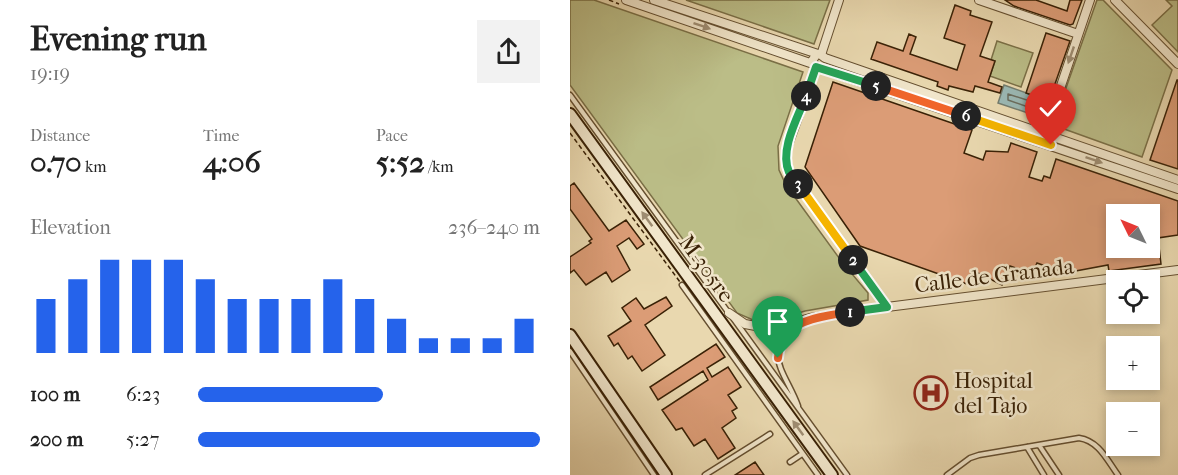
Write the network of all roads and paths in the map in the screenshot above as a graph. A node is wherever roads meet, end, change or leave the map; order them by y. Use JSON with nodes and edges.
{"nodes":[{"id":1,"x":626,"y":0,"type":"edge"},
{"id":2,"x":654,"y":0,"type":"edge"},
{"id":3,"x":839,"y":0,"type":"edge"},
{"id":4,"x":980,"y":0,"type":"edge"},
{"id":5,"x":1090,"y":0,"type":"edge"},
{"id":6,"x":1115,"y":0,"type":"edge"},
{"id":7,"x":1001,"y":4,"type":"edge"},
{"id":8,"x":1078,"y":34,"type":"junction"},
{"id":9,"x":820,"y":56,"type":"junction"},
{"id":10,"x":1178,"y":64,"type":"edge"},
{"id":11,"x":816,"y":66,"type":"junction"},
{"id":12,"x":570,"y":93,"type":"edge"},
{"id":13,"x":575,"y":112,"type":"edge"},
{"id":14,"x":570,"y":133,"type":"edge"},
{"id":15,"x":1045,"y":133,"type":"junction"},
{"id":16,"x":1178,"y":180,"type":"edge"},
{"id":17,"x":1178,"y":189,"type":"edge"},
{"id":18,"x":1178,"y":270,"type":"edge"},
{"id":19,"x":682,"y":285,"type":"joint"},
{"id":20,"x":887,"y":307,"type":"junction"},
{"id":21,"x":729,"y":313,"type":"junction"},
{"id":22,"x":810,"y":318,"type":"junction"},
{"id":23,"x":570,"y":335,"type":"edge"},
{"id":24,"x":570,"y":351,"type":"edge"},
{"id":25,"x":799,"y":409,"type":"junction"},
{"id":26,"x":770,"y":434,"type":"dead end"},
{"id":27,"x":1039,"y":445,"type":"junction"},
{"id":28,"x":1028,"y":447,"type":"junction"},
{"id":29,"x":645,"y":453,"type":"junction"},
{"id":30,"x":802,"y":453,"type":"junction"},
{"id":31,"x":790,"y":462,"type":"dead end"},
{"id":32,"x":654,"y":475,"type":"edge"},
{"id":33,"x":666,"y":475,"type":"edge"},
{"id":34,"x":705,"y":475,"type":"edge"},
{"id":35,"x":818,"y":475,"type":"edge"},
{"id":36,"x":832,"y":475,"type":"edge"},
{"id":37,"x":847,"y":475,"type":"edge"},
{"id":38,"x":947,"y":475,"type":"edge"},
{"id":39,"x":1044,"y":475,"type":"edge"},
{"id":40,"x":1059,"y":475,"type":"edge"},
{"id":41,"x":1118,"y":475,"type":"edge"}],
"edges":[{"from":1,"to":11,"type":"street","one_way":true},
{"from":2,"to":9,"type":"street"},
{"from":3,"to":9,"type":"street"},
{"from":4,"to":7,"type":"street"},
{"from":5,"to":8,"type":"street"},
{"from":6,"to":10,"type":"street"},
{"from":7,"to":8,"type":"street"},
{"from":8,"to":15,"type":"street","one_way":true},
{"from":9,"to":11,"type":"street"},
{"from":9,"to":15,"type":"street"},
{"from":11,"to":17,"type":"street","one_way":true},
{"from":11,"to":20,"type":"street"},
{"from":12,"to":13,"type":"lane"},
{"from":13,"to":21,"type":"lane"},
{"from":36,"to":13,"type":"main road","name":"M-305re","one_way":true},
{"from":14,"to":19,"type":"path"},
{"from":15,"to":16,"type":"street"},
{"from":18,"to":20,"type":"street","name":"Calle de Granada"},
{"from":19,"to":30,"type":"lane"},
{"from":20,"to":22,"type":"street","name":"Calle de Granada"},
{"from":21,"to":22,"type":"street","name":"Calle de Granada"},
{"from":21,"to":25,"type":"lane"},
{"from":22,"to":25,"type":"lane"},
{"from":23,"to":29,"type":"main road"},
{"from":24,"to":29,"type":"lane"},
{"from":25,"to":37,"type":"lane"},
{"from":26,"to":34,"type":"lane"},
{"from":27,"to":28,"type":"lane"},
{"from":27,"to":40,"type":"lane"},
{"from":27,"to":41,"type":"lane"},
{"from":28,"to":38,"type":"lane"},
{"from":28,"to":39,"type":"lane"},
{"from":29,"to":32,"type":"lane"},
{"from":29,"to":33,"type":"main road"},
{"from":30,"to":31,"type":"lane"},
{"from":30,"to":35,"type":"lane"}]}
